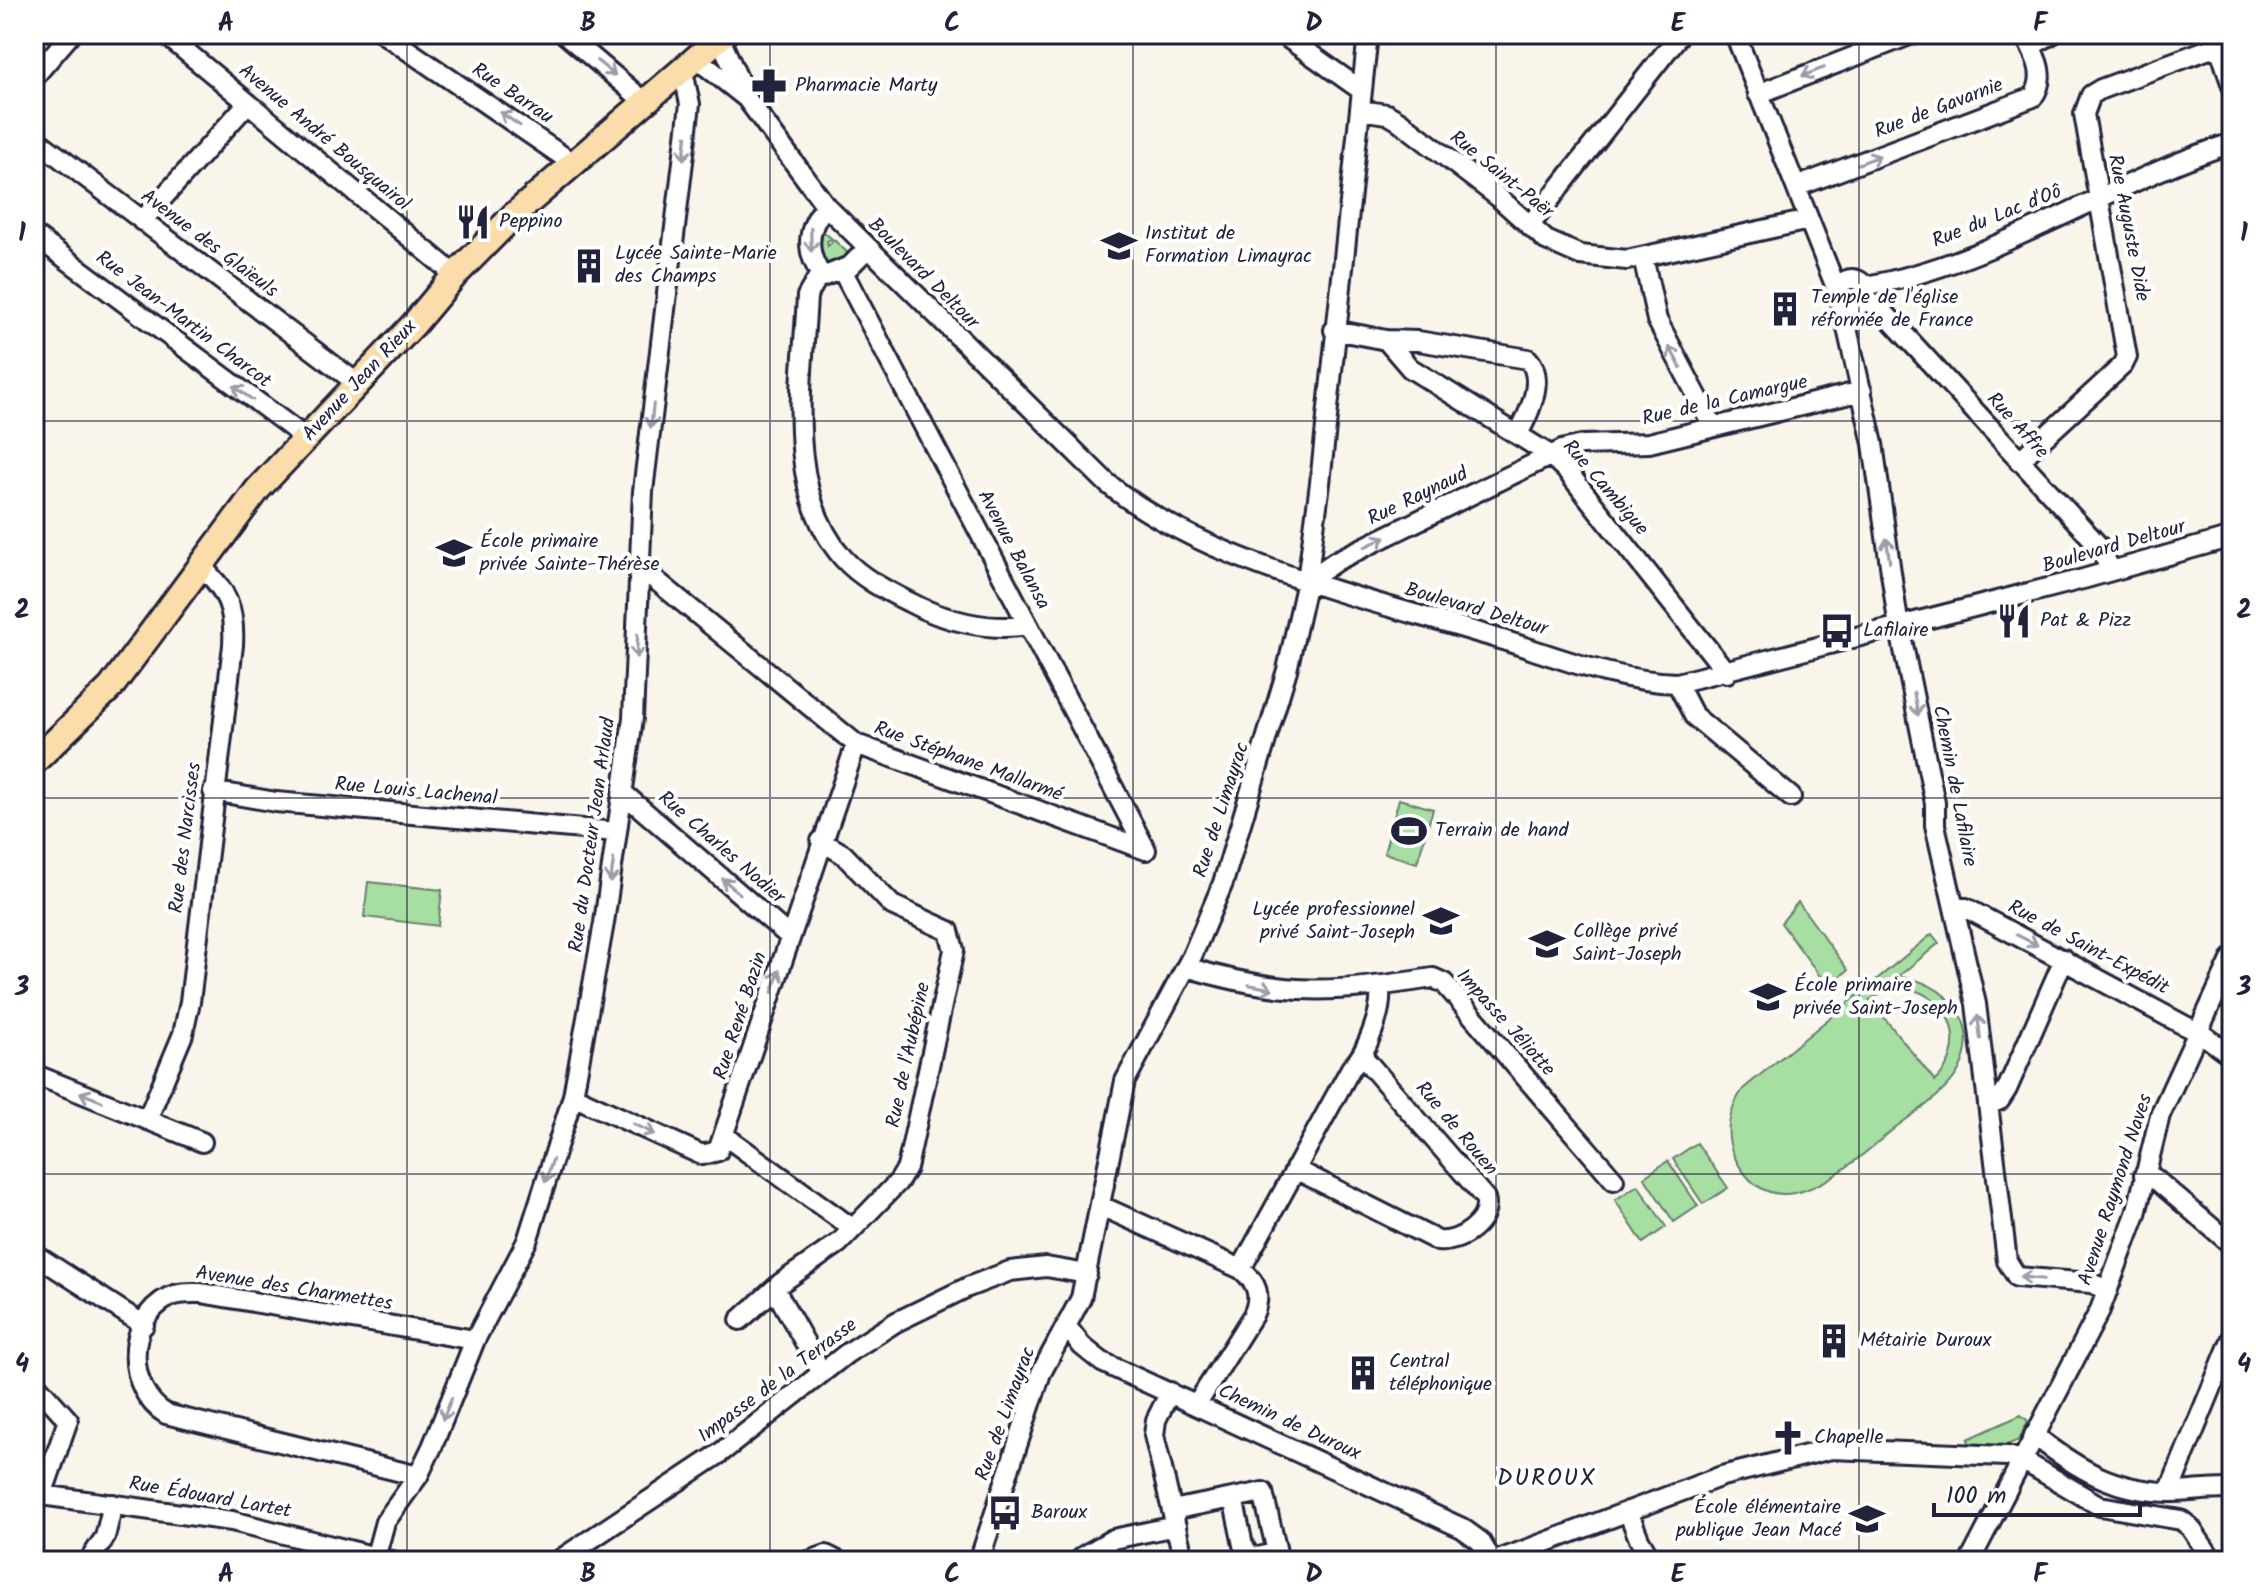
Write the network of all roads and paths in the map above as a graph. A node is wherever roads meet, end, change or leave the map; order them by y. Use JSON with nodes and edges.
{"nodes":[{"id":1,"x":71,"y":34,"type":"edge"},
{"id":2,"x":165,"y":34,"type":"edge"},
{"id":3,"x":384,"y":34,"type":"edge"},
{"id":4,"x":565,"y":34,"type":"edge"},
{"id":5,"x":1282,"y":34,"type":"edge"},
{"id":6,"x":1368,"y":34,"type":"edge"},
{"id":7,"x":1680,"y":34,"type":"edge"},
{"id":8,"x":1735,"y":34,"type":"edge"},
{"id":9,"x":1912,"y":34,"type":"edge"},
{"id":10,"x":2052,"y":34,"type":"edge"},
{"id":11,"x":721,"y":35,"type":"edge"},
{"id":12,"x":2027,"y":40,"type":"edge"},
{"id":13,"x":2218,"y":40,"type":"edge"},
{"id":14,"x":690,"y":65,"type":"junction"},
{"id":15,"x":34,"y":77,"type":"edge"},
{"id":16,"x":2232,"y":86,"type":"edge"},
{"id":17,"x":1361,"y":90,"type":"junction"},
{"id":18,"x":1758,"y":94,"type":"junction"},
{"id":19,"x":747,"y":99,"type":"junction"},
{"id":20,"x":248,"y":103,"type":"junction"},
{"id":21,"x":646,"y":103,"type":"junction"},
{"id":22,"x":1360,"y":110,"type":"junction"},
{"id":23,"x":34,"y":138,"type":"edge"},
{"id":24,"x":2232,"y":143,"type":"edge"},
{"id":25,"x":574,"y":164,"type":"junction"},
{"id":26,"x":1796,"y":187,"type":"junction"},
{"id":27,"x":2099,"y":196,"type":"junction"},
{"id":28,"x":826,"y":206,"type":"junction"},
{"id":29,"x":1809,"y":220,"type":"junction"},
{"id":30,"x":142,"y":221,"type":"junction"},
{"id":31,"x":1530,"y":225,"type":"junction"},
{"id":32,"x":34,"y":235,"type":"edge"},
{"id":33,"x":867,"y":249,"type":"junction"},
{"id":34,"x":1643,"y":257,"type":"junction"},
{"id":35,"x":842,"y":270,"type":"junction"},
{"id":36,"x":455,"y":275,"type":"junction"},
{"id":37,"x":822,"y":276,"type":"junction"},
{"id":38,"x":1889,"y":284,"type":"junction"},
{"id":39,"x":1853,"y":293,"type":"junction"},
{"id":40,"x":1886,"y":315,"type":"junction"},
{"id":41,"x":1334,"y":330,"type":"junction"},
{"id":42,"x":1386,"y":340,"type":"junction"},
{"id":43,"x":358,"y":384,"type":"junction"},
{"id":44,"x":1862,"y":391,"type":"junction"},
{"id":45,"x":1713,"y":426,"type":"junction"},
{"id":46,"x":1518,"y":434,"type":"junction"},
{"id":47,"x":307,"y":439,"type":"junction"},
{"id":48,"x":1550,"y":455,"type":"junction"},
{"id":49,"x":2019,"y":461,"type":"junction"},
{"id":50,"x":2232,"y":537,"type":"edge"},
{"id":51,"x":200,"y":566,"type":"junction"},
{"id":52,"x":641,"y":568,"type":"junction"},
{"id":53,"x":2111,"y":570,"type":"junction"},
{"id":54,"x":1307,"y":581,"type":"junction"},
{"id":55,"x":1028,"y":625,"type":"junction"},
{"id":56,"x":1900,"y":627,"type":"junction"},
{"id":57,"x":1727,"y":673,"type":"junction"},
{"id":58,"x":1677,"y":683,"type":"junction"},
{"id":59,"x":856,"y":744,"type":"junction"},
{"id":60,"x":34,"y":762,"type":"edge"},
{"id":61,"x":213,"y":791,"type":"junction"},
{"id":62,"x":623,"y":793,"type":"junction"},
{"id":63,"x":1791,"y":797,"type":"dead end"},
{"id":64,"x":617,"y":832,"type":"junction"},
{"id":65,"x":821,"y":841,"type":"junction"},
{"id":66,"x":1146,"y":850,"type":"joint"},
{"id":67,"x":1956,"y":908,"type":"junction"},
{"id":68,"x":790,"y":937,"type":"junction"},
{"id":69,"x":2232,"y":958,"type":"edge"},
{"id":70,"x":2064,"y":959,"type":"junction"},
{"id":71,"x":1186,"y":967,"type":"junction"},
{"id":72,"x":1379,"y":986,"type":"junction"},
{"id":73,"x":2197,"y":1032,"type":"junction"},
{"id":74,"x":2232,"y":1056,"type":"edge"},
{"id":75,"x":1363,"y":1057,"type":"junction"},
{"id":76,"x":34,"y":1074,"type":"edge"},
{"id":77,"x":573,"y":1096,"type":"junction"},
{"id":78,"x":1988,"y":1105,"type":"junction"},
{"id":79,"x":147,"y":1120,"type":"junction"},
{"id":80,"x":725,"y":1136,"type":"junction"},
{"id":81,"x":202,"y":1142,"type":"dead end"},
{"id":82,"x":1295,"y":1169,"type":"junction"},
{"id":83,"x":2144,"y":1175,"type":"junction"},
{"id":84,"x":1614,"y":1180,"type":"dead end"},
{"id":85,"x":1101,"y":1206,"type":"junction"},
{"id":86,"x":852,"y":1228,"type":"junction"},
{"id":87,"x":2232,"y":1245,"type":"edge"},
{"id":88,"x":34,"y":1254,"type":"edge"},
{"id":89,"x":1241,"y":1269,"type":"junction"},
{"id":90,"x":1087,"y":1274,"type":"junction"},
{"id":91,"x":2108,"y":1290,"type":"junction"},
{"id":92,"x":776,"y":1291,"type":"junction"},
{"id":93,"x":740,"y":1320,"type":"dead end"},
{"id":94,"x":144,"y":1325,"type":"junction"},
{"id":95,"x":1067,"y":1327,"type":"junction"},
{"id":96,"x":2232,"y":1338,"type":"edge"},
{"id":97,"x":475,"y":1340,"type":"junction"},
{"id":98,"x":822,"y":1373,"type":"junction"},
{"id":99,"x":34,"y":1382,"type":"edge"},
{"id":100,"x":1170,"y":1392,"type":"junction"},
{"id":101,"x":1197,"y":1404,"type":"junction"},
{"id":102,"x":2034,"y":1435,"type":"junction"},
{"id":103,"x":2022,"y":1460,"type":"junction"},
{"id":104,"x":418,"y":1476,"type":"junction"},
{"id":105,"x":2232,"y":1489,"type":"edge"},
{"id":106,"x":2169,"y":1492,"type":"junction"},
{"id":107,"x":38,"y":1494,"type":"edge"},
{"id":108,"x":1233,"y":1498,"type":"dead end"},
{"id":109,"x":113,"y":1504,"type":"junction"},
{"id":110,"x":1628,"y":1511,"type":"junction"},
{"id":111,"x":1174,"y":1518,"type":"junction"},
{"id":112,"x":1082,"y":1557,"type":"dead end"},
{"id":113,"x":384,"y":1559,"type":"edge"},
{"id":114,"x":89,"y":1561,"type":"edge"},
{"id":115,"x":558,"y":1561,"type":"edge"},
{"id":116,"x":809,"y":1561,"type":"edge"},
{"id":117,"x":838,"y":1561,"type":"edge"},
{"id":118,"x":979,"y":1561,"type":"edge"},
{"id":119,"x":1184,"y":1561,"type":"edge"},
{"id":120,"x":1494,"y":1561,"type":"edge"},
{"id":121,"x":1652,"y":1561,"type":"edge"},
{"id":122,"x":1970,"y":1561,"type":"edge"},
{"id":123,"x":2213,"y":1561,"type":"edge"}],
"edges":[{"from":1,"to":15,"type":"street"},
{"from":2,"to":20,"type":"street","name":"Avenue André Bousquairol"},
{"from":25,"to":3,"type":"street","name":"Rue Barrau","one_way":true},
{"from":4,"to":21,"type":"street","one_way":true},
{"from":5,"to":17,"type":"street"},
{"from":6,"to":17,"type":"street","name":"Rue de Limayrac"},
{"from":7,"to":31,"type":"street"},
{"from":8,"to":18,"type":"street"},
{"from":9,"to":18,"type":"street","one_way":true},
{"from":10,"to":12,"type":"street"},
{"from":11,"to":14,"type":"main road","name":"Avenue Jean Rieux"},
{"from":11,"to":19,"type":"street","name":"Boulevard Deltour"},
{"from":26,"to":12,"type":"street","name":"Rue de Gavarnie","one_way":true},
{"from":13,"to":16,"type":"street"},
{"from":13,"to":27,"type":"street","name":"Rue Auguste Dide"},
{"from":14,"to":19,"type":"street","name":"Boulevard Deltour"},
{"from":14,"to":21,"type":"main road","name":"Avenue Jean Rieux"},
{"from":14,"to":52,"type":"street","name":"Rue du Docteur Jean Arlaud","one_way":true},
{"from":17,"to":22,"type":"street","name":"Rue de Limayrac"},
{"from":18,"to":26,"type":"street"},
{"from":19,"to":28,"type":"street","name":"Boulevard Deltour"},
{"from":20,"to":30,"type":"street"},
{"from":20,"to":36,"type":"street","name":"Avenue André Bousquairol"},
{"from":21,"to":25,"type":"main road","name":"Avenue Jean Rieux"},
{"from":22,"to":31,"type":"street","name":"Rue Saint-Paër"},
{"from":22,"to":41,"type":"street","name":"Rue de Limayrac"},
{"from":23,"to":30,"type":"street","name":"Avenue des Glaïeuls"},
{"from":24,"to":27,"type":"street","name":"Rue du Lac d'Oô"},
{"from":25,"to":36,"type":"main road","name":"Avenue Jean Rieux"},
{"from":26,"to":29,"type":"street"},
{"from":27,"to":38,"type":"street","name":"Rue du Lac d'Oô"},
{"from":27,"to":49,"type":"street","name":"Rue Auguste Dide"},
{"from":28,"to":33,"type":"street","name":"Boulevard Deltour"},
{"from":28,"to":37,"type":"street","one_way":true},
{"from":29,"to":34,"type":"street","name":"Rue Saint-Paër"},
{"from":29,"to":39,"type":"street"},
{"from":30,"to":43,"type":"street","name":"Avenue des Glaïeuls"},
{"from":31,"to":34,"type":"street","name":"Rue Saint-Paër"},
{"from":47,"to":32,"type":"street","name":"Rue Jean-Martin Charcot","one_way":true},
{"from":33,"to":35,"type":"street"},
{"from":33,"to":54,"type":"street","name":"Boulevard Deltour"},
{"from":45,"to":34,"type":"street","one_way":true},
{"from":35,"to":37,"type":"street"},
{"from":35,"to":55,"type":"street","name":"Avenue Balansa"},
{"from":36,"to":43,"type":"main road","name":"Avenue Jean Rieux"},
{"from":37,"to":55,"type":"street"},
{"from":38,"to":39,"type":"street","name":"Rue du Lac d'Oô"},
{"from":38,"to":40,"type":"street"},
{"from":39,"to":40,"type":"street","name":"Rue Affre"},
{"from":39,"to":44,"type":"street","name":"Chemin de Lafilaire"},
{"from":40,"to":49,"type":"street","name":"Rue Affre"},
{"from":41,"to":42,"type":"street"},
{"from":41,"to":54,"type":"street","name":"Rue de Limayrac"},
{"from":42,"to":46,"type":"street","name":"Rue Cambigue"},
{"from":42,"to":46,"type":"street"},
{"from":43,"to":47,"type":"main road","name":"Avenue Jean Rieux"},
{"from":44,"to":45,"type":"street","name":"Rue de la Camargue"},
{"from":56,"to":44,"type":"street","name":"Chemin de Lafilaire","one_way":true},
{"from":45,"to":48,"type":"street","name":"Rue de la Camargue"},
{"from":46,"to":48,"type":"street","name":"Rue Cambigue"},
{"from":47,"to":51,"type":"main road","name":"Avenue Jean Rieux"},
{"from":54,"to":48,"type":"street","name":"Rue Raynaud","one_way":true},
{"from":48,"to":57,"type":"street","name":"Rue Cambigue"},
{"from":49,"to":53,"type":"street","name":"Rue Affre"},
{"from":50,"to":53,"type":"street","name":"Boulevard Deltour"},
{"from":51,"to":60,"type":"main road","name":"Avenue Jean Rieux"},
{"from":51,"to":61,"type":"street","name":"Rue des Narcisses"},
{"from":52,"to":59,"type":"street","name":"Rue Stéphane Mallarmé"},
{"from":52,"to":62,"type":"street","name":"Rue du Docteur Jean Arlaud","one_way":true},
{"from":53,"to":56,"type":"street","name":"Boulevard Deltour"},
{"from":54,"to":58,"type":"street","name":"Boulevard Deltour"},
{"from":54,"to":71,"type":"street","name":"Rue de Limayrac"},
{"from":55,"to":66,"type":"street","name":"Avenue Balansa"},
{"from":56,"to":57,"type":"street","name":"Boulevard Deltour"},
{"from":56,"to":67,"type":"street","name":"Chemin de Lafilaire","one_way":true},
{"from":57,"to":58,"type":"street","name":"Boulevard Deltour"},
{"from":58,"to":63,"type":"street"},
{"from":59,"to":65,"type":"street","name":"Rue René Bazin"},
{"from":59,"to":66,"type":"street","name":"Rue Stéphane Mallarmé"},
{"from":61,"to":64,"type":"street","name":"Rue Louis Lachenal"},
{"from":61,"to":79,"type":"street","name":"Rue des Narcisses"},
{"from":62,"to":64,"type":"street","name":"Rue du Docteur Jean Arlaud"},
{"from":68,"to":62,"type":"street","name":"Rue Charles Nodier","one_way":true},
{"from":64,"to":77,"type":"street","name":"Rue du Docteur Jean Arlaud","one_way":true},
{"from":65,"to":68,"type":"street","name":"Rue René Bazin"},
{"from":65,"to":86,"type":"street","name":"Rue de l'Aubépine"},
{"from":67,"to":70,"type":"street","name":"Rue de Saint-Expédit","one_way":true},
{"from":78,"to":67,"type":"street","name":"Chemin de Lafilaire","one_way":true},
{"from":80,"to":68,"type":"street","name":"Rue René Bazin","one_way":true},
{"from":69,"to":73,"type":"street","name":"Avenue Raymond Naves"},
{"from":70,"to":73,"type":"street","name":"Rue de Saint-Expédit"},
{"from":70,"to":78,"type":"street"},
{"from":71,"to":72,"type":"street","name":"Impasse Jéliotte","one_way":true},
{"from":71,"to":85,"type":"street","name":"Rue de Limayrac"},
{"from":72,"to":75,"type":"street"},
{"from":72,"to":84,"type":"street","name":"Impasse Jéliotte"},
{"from":73,"to":74,"type":"street","name":"Rue de Saint-Expédit"},
{"from":73,"to":83,"type":"street","name":"Avenue Raymond Naves"},
{"from":75,"to":82,"type":"street"},
{"from":75,"to":82,"type":"street","name":"Rue de Rouen"},
{"from":79,"to":76,"type":"street","one_way":true},
{"from":77,"to":80,"type":"street","one_way":true},
{"from":77,"to":97,"type":"street","name":"Rue du Docteur Jean Arlaud","one_way":true},
{"from":91,"to":78,"type":"street","name":"Chemin de Lafilaire","one_way":true},
{"from":79,"to":81,"type":"street"},
{"from":80,"to":86,"type":"street"},
{"from":82,"to":89,"type":"street"},
{"from":83,"to":87,"type":"street"},
{"from":83,"to":91,"type":"street","name":"Avenue Raymond Naves"},
{"from":85,"to":89,"type":"street"},
{"from":85,"to":90,"type":"street","name":"Rue de Limayrac"},
{"from":86,"to":92,"type":"street","name":"Rue de l'Aubépine"},
{"from":88,"to":94,"type":"street"},
{"from":89,"to":101,"type":"street"},
{"from":90,"to":95,"type":"street","name":"Rue de Limayrac"},
{"from":90,"to":98,"type":"street","name":"Impasse de la Terrasse"},
{"from":91,"to":102,"type":"street","name":"Avenue Raymond Naves"},
{"from":92,"to":93,"type":"street","name":"Rue de l'Aubépine"},
{"from":92,"to":98,"type":"street"},
{"from":94,"to":97,"type":"street","name":"Avenue des Charmettes"},
{"from":94,"to":104,"type":"street"},
{"from":95,"to":100,"type":"street","name":"Chemin de Duroux"},
{"from":95,"to":118,"type":"street","name":"Rue de Limayrac"},
{"from":96,"to":106,"type":"street"},
{"from":97,"to":104,"type":"street","name":"Rue du Docteur Jean Arlaud","one_way":true},
{"from":98,"to":115,"type":"street","name":"Impasse de la Terrasse"},
{"from":99,"to":107,"type":"street"},
{"from":100,"to":101,"type":"street","name":"Chemin de Duroux"},
{"from":100,"to":111,"type":"street"},
{"from":101,"to":120,"type":"street","name":"Chemin de Duroux"},
{"from":102,"to":103,"type":"street","name":"Avenue Raymond Naves"},
{"from":102,"to":106,"type":"street"},
{"from":103,"to":110,"type":"street","name":"Chemin de Duroux"},
{"from":103,"to":122,"type":"street","name":"Avenue Raymond Naves"},
{"from":103,"to":123,"type":"street"},
{"from":104,"to":113,"type":"street","name":"Rue du Docteur Jean Arlaud"},
{"from":105,"to":106,"type":"street"},
{"from":107,"to":109,"type":"street","name":"Rue Édouard Lartet"},
{"from":108,"to":111,"type":"street"},
{"from":109,"to":113,"type":"street","name":"Rue Édouard Lartet"},
{"from":109,"to":114,"type":"street"},
{"from":110,"to":120,"type":"street","name":"Chemin de Duroux"},
{"from":110,"to":121,"type":"street"},
{"from":111,"to":112,"type":"street"},
{"from":111,"to":119,"type":"street"},
{"from":116,"to":117,"type":"street"}]}
